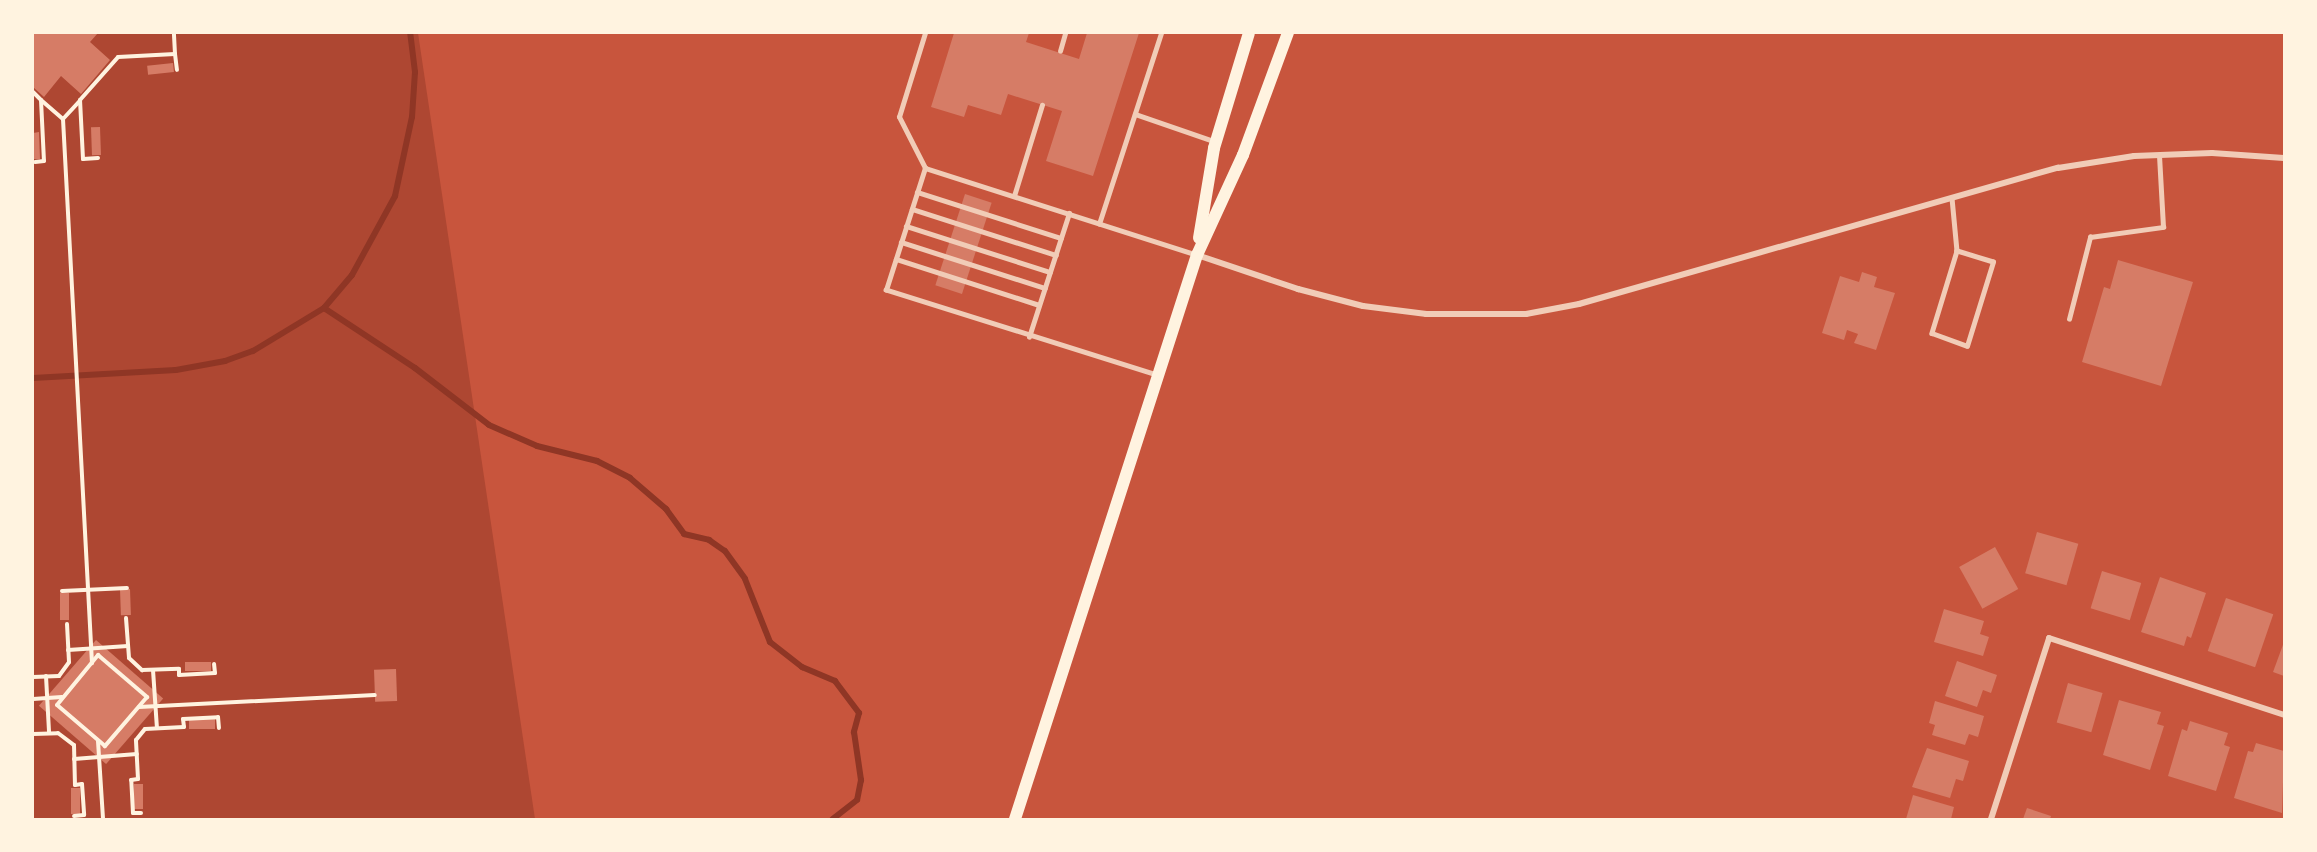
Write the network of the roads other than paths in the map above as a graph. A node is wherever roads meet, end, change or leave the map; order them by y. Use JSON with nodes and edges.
{"nodes":[{"id":1,"x":925,"y":33,"type":"edge"},
{"id":2,"x":1065,"y":33,"type":"edge"},
{"id":3,"x":1161,"y":33,"type":"edge"},
{"id":4,"x":1249,"y":33,"type":"edge"},
{"id":5,"x":1288,"y":33,"type":"edge"},
{"id":6,"x":1060,"y":51,"type":"dead end"},
{"id":7,"x":1042,"y":105,"type":"dead end"},
{"id":8,"x":1135,"y":114,"type":"junction"},
{"id":9,"x":1216,"y":142,"type":"junction"},
{"id":10,"x":2159,"y":155,"type":"junction"},
{"id":11,"x":2284,"y":158,"type":"edge"},
{"id":12,"x":925,"y":168,"type":"junction"},
{"id":13,"x":917,"y":192,"type":"junction"},
{"id":14,"x":1014,"y":196,"type":"junction"},
{"id":15,"x":1952,"y":198,"type":"junction"},
{"id":16,"x":912,"y":209,"type":"junction"},
{"id":17,"x":1069,"y":213,"type":"junction"},
{"id":18,"x":1099,"y":224,"type":"junction"},
{"id":19,"x":906,"y":226,"type":"junction"},
{"id":20,"x":1061,"y":238,"type":"junction"},
{"id":21,"x":901,"y":242,"type":"junction"},
{"id":22,"x":1957,"y":251,"type":"junction"},
{"id":23,"x":1056,"y":255,"type":"junction"},
{"id":24,"x":1197,"y":255,"type":"junction"},
{"id":25,"x":896,"y":259,"type":"junction"},
{"id":26,"x":1050,"y":272,"type":"junction"},
{"id":27,"x":1045,"y":288,"type":"junction"},
{"id":28,"x":1039,"y":305,"type":"junction"},
{"id":29,"x":2069,"y":319,"type":"dead end"},
{"id":30,"x":1029,"y":337,"type":"junction"},
{"id":31,"x":1158,"y":375,"type":"junction"},
{"id":32,"x":2284,"y":715,"type":"edge"},
{"id":33,"x":1015,"y":819,"type":"edge"},
{"id":34,"x":1991,"y":819,"type":"edge"}],
"edges":[{"from":1,"to":12,"type":"lane"},
{"from":2,"to":6,"type":"lane"},
{"from":3,"to":8,"type":"lane"},
{"from":4,"to":9,"type":"main road"},
{"from":5,"to":24,"type":"main road"},
{"from":7,"to":14,"type":"lane"},
{"from":8,"to":9,"type":"lane"},
{"from":8,"to":18,"type":"lane"},
{"from":9,"to":24,"type":"main road"},
{"from":10,"to":11,"type":"street"},
{"from":10,"to":15,"type":"street"},
{"from":10,"to":29,"type":"lane"},
{"from":12,"to":13,"type":"lane"},
{"from":12,"to":14,"type":"lane"},
{"from":13,"to":16,"type":"lane"},
{"from":13,"to":20,"type":"lane"},
{"from":14,"to":17,"type":"lane"},
{"from":15,"to":22,"type":"lane"},
{"from":15,"to":24,"type":"street"},
{"from":16,"to":19,"type":"lane"},
{"from":16,"to":23,"type":"lane"},
{"from":17,"to":18,"type":"lane"},
{"from":17,"to":20,"type":"lane"},
{"from":18,"to":24,"type":"lane"},
{"from":19,"to":21,"type":"lane"},
{"from":19,"to":26,"type":"lane"},
{"from":20,"to":23,"type":"lane"},
{"from":21,"to":25,"type":"lane"},
{"from":21,"to":27,"type":"lane"},
{"from":22,"to":22,"type":"lane"},
{"from":23,"to":26,"type":"lane"},
{"from":24,"to":31,"type":"main road"},
{"from":25,"to":28,"type":"lane"},
{"from":25,"to":30,"type":"lane"},
{"from":26,"to":27,"type":"lane"},
{"from":27,"to":28,"type":"lane"},
{"from":28,"to":30,"type":"lane"},
{"from":30,"to":31,"type":"lane"},
{"from":31,"to":33,"type":"main road"},
{"from":32,"to":34,"type":"street"}]}
